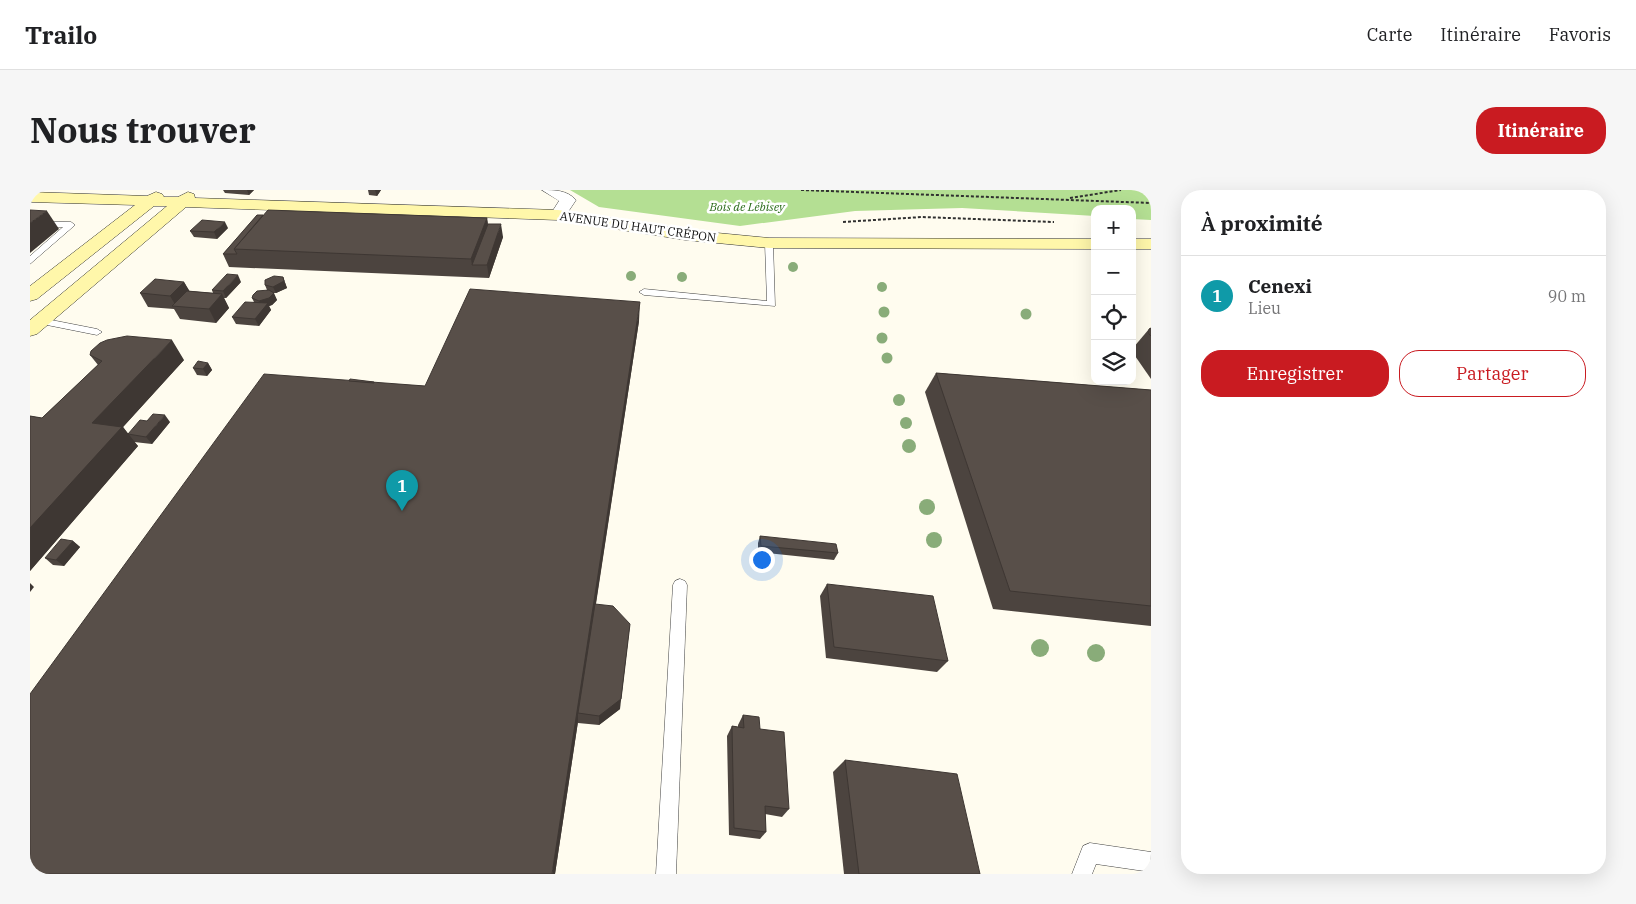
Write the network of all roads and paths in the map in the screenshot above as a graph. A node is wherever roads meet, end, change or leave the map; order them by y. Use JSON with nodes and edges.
{"nodes":[{"id":1,"x":165,"y":190,"type":"edge"},
{"id":2,"x":197,"y":190,"type":"edge"},
{"id":3,"x":550,"y":190,"type":"edge"},
{"id":4,"x":800,"y":190,"type":"edge"},
{"id":5,"x":1121,"y":190,"type":"edge"},
{"id":6,"x":30,"y":197,"type":"edge"},
{"id":7,"x":1063,"y":200,"type":"junction"},
{"id":8,"x":150,"y":201,"type":"junction"},
{"id":9,"x":182,"y":202,"type":"junction"},
{"id":10,"x":1151,"y":203,"type":"edge"},
{"id":11,"x":558,"y":214,"type":"junction"},
{"id":12,"x":841,"y":222,"type":"dead end"},
{"id":13,"x":1055,"y":222,"type":"dead end"},
{"id":14,"x":30,"y":224,"type":"edge"},
{"id":15,"x":769,"y":243,"type":"junction"},
{"id":16,"x":1091,"y":244,"type":"edge"},
{"id":17,"x":1136,"y":244,"type":"edge"},
{"id":18,"x":1151,"y":244,"type":"edge"},
{"id":19,"x":30,"y":261,"type":"edge"},
{"id":20,"x":644,"y":292,"type":"dead end"},
{"id":21,"x":30,"y":295,"type":"edge"},
{"id":22,"x":36,"y":326,"type":"edge"},
{"id":23,"x":97,"y":332,"type":"dead end"},
{"id":24,"x":680,"y":585,"type":"dead end"},
{"id":25,"x":1151,"y":862,"type":"edge"},
{"id":26,"x":666,"y":874,"type":"edge"},
{"id":27,"x":1082,"y":874,"type":"edge"}],
"edges":[{"from":1,"to":8,"type":"street"},
{"from":2,"to":9,"type":"street"},
{"from":3,"to":11,"type":"street"},
{"from":4,"to":7,"type":"path"},
{"from":5,"to":7,"type":"path"},
{"from":6,"to":8,"type":"street","name":"AVENUE DU HAUT CRÉPON"},
{"from":7,"to":10,"type":"path"},
{"from":8,"to":9,"type":"street","name":"AVENUE DU HAUT CRÉPON"},
{"from":8,"to":21,"type":"street"},
{"from":9,"to":11,"type":"street","name":"AVENUE DU HAUT CRÉPON"},
{"from":9,"to":22,"type":"street"},
{"from":11,"to":15,"type":"street","name":"AVENUE DU HAUT CRÉPON"},
{"from":12,"to":13,"type":"path"},
{"from":14,"to":19,"type":"lane"},
{"from":15,"to":16,"type":"street","name":"AVENUE DU HAUT CRÉPON"},
{"from":15,"to":20,"type":"lane"},
{"from":17,"to":18,"type":"street"},
{"from":22,"to":23,"type":"lane"},
{"from":24,"to":26,"type":"lane"},
{"from":25,"to":27,"type":"lane"}]}
